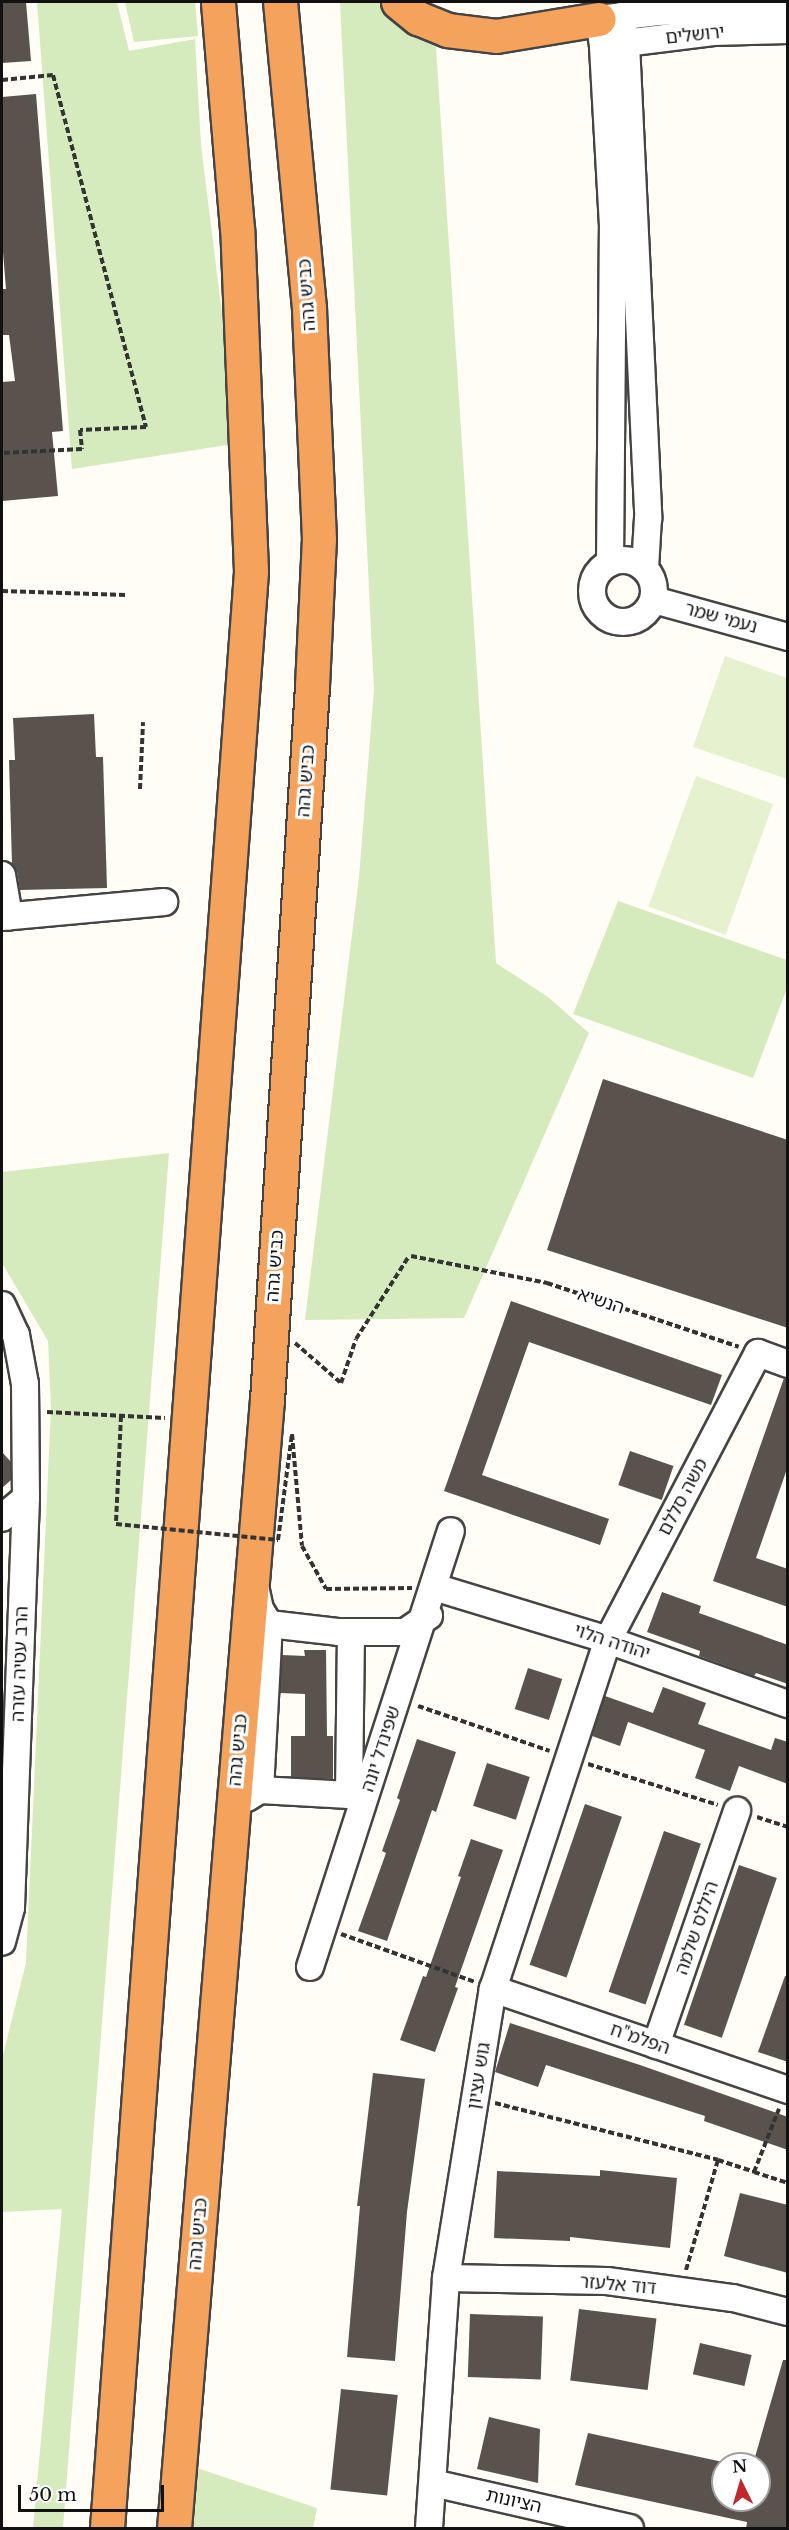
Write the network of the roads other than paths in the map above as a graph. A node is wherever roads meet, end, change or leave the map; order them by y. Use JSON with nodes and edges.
{"nodes":[{"id":1,"x":218,"y":2,"type":"edge"},
{"id":2,"x":280,"y":2,"type":"edge"},
{"id":3,"x":294,"y":2,"type":"edge"},
{"id":4,"x":398,"y":2,"type":"edge"},
{"id":5,"x":788,"y":7,"type":"edge"},
{"id":6,"x":788,"y":30,"type":"edge"},
{"id":7,"x":612,"y":31,"type":"junction"},
{"id":8,"x":302,"y":237,"type":"junction"},
{"id":9,"x":610,"y":563,"type":"junction"},
{"id":10,"x":645,"y":569,"type":"junction"},
{"id":11,"x":654,"y":600,"type":"junction"},
{"id":12,"x":788,"y":637,"type":"edge"},
{"id":13,"x":2,"y":876,"type":"edge"},
{"id":14,"x":164,"y":902,"type":"dead end"},
{"id":15,"x":5,"y":917,"type":"edge"},
{"id":16,"x":2,"y":1305,"type":"edge"},
{"id":17,"x":788,"y":1364,"type":"edge"},
{"id":18,"x":13,"y":1387,"type":"edge"},
{"id":19,"x":26,"y":1498,"type":"junction"},
{"id":20,"x":2,"y":1518,"type":"edge"},
{"id":21,"x":451,"y":1531,"type":"dead end"},
{"id":22,"x":252,"y":1574,"type":"junction"},
{"id":23,"x":434,"y":1587,"type":"junction"},
{"id":24,"x":460,"y":1595,"type":"junction"},
{"id":25,"x":423,"y":1620,"type":"junction"},
{"id":26,"x":269,"y":1624,"type":"junction"},
{"id":27,"x":351,"y":1632,"type":"junction"},
{"id":28,"x":608,"y":1640,"type":"junction"},
{"id":29,"x":788,"y":1704,"type":"edge"},
{"id":30,"x":247,"y":1798,"type":"junction"},
{"id":31,"x":737,"y":1810,"type":"dead end"},
{"id":32,"x":2,"y":1942,"type":"edge"},
{"id":33,"x":310,"y":1967,"type":"dead end"},
{"id":34,"x":493,"y":1989,"type":"junction"},
{"id":35,"x":656,"y":2045,"type":"junction"},
{"id":36,"x":787,"y":2090,"type":"edge"},
{"id":37,"x":446,"y":2278,"type":"junction"},
{"id":38,"x":788,"y":2312,"type":"edge"},
{"id":39,"x":434,"y":2482,"type":"junction"},
{"id":40,"x":107,"y":2529,"type":"edge"},
{"id":41,"x":174,"y":2529,"type":"edge"},
{"id":42,"x":429,"y":2529,"type":"edge"},
{"id":43,"x":630,"y":2529,"type":"edge"}],
"edges":[{"from":1,"to":40,"type":"highway"},
{"from":2,"to":8,"type":"highway","name":"כביש גהה"},
{"from":3,"to":8,"type":"highway"},
{"from":4,"to":7,"type":"highway"},
{"from":5,"to":7,"type":"street","name":"ירושלים"},
{"from":6,"to":7,"type":"street","name":"ירושלים"},
{"from":7,"to":9,"type":"street"},
{"from":7,"to":10,"type":"street"},
{"from":8,"to":22,"type":"highway","name":"כביש גהה"},
{"from":9,"to":10,"type":"street"},
{"from":9,"to":11,"type":"street"},
{"from":10,"to":11,"type":"street"},
{"from":11,"to":12,"type":"street","name":"נעמי שמר"},
{"from":13,"to":15,"type":"street"},
{"from":14,"to":15,"type":"street"},
{"from":16,"to":18,"type":"street","name":"הרב עטיה עזרה"},
{"from":17,"to":28,"type":"street","name":"משה סללם"},
{"from":18,"to":19,"type":"street","name":"הרב עטיה עזרה"},
{"from":19,"to":20,"type":"street"},
{"from":19,"to":32,"type":"street","name":"הרב עטיה עזרה"},
{"from":21,"to":23,"type":"street","name":"שפינדל יונה"},
{"from":22,"to":26,"type":"street"},
{"from":22,"to":30,"type":"highway","name":"כביש גהה"},
{"from":23,"to":24,"type":"street","name":"יהודה הלוי"},
{"from":23,"to":25,"type":"street","name":"שפינדל יונה"},
{"from":24,"to":25,"type":"street"},
{"from":24,"to":28,"type":"street","name":"יהודה הלוי"},
{"from":25,"to":27,"type":"street"},
{"from":25,"to":33,"type":"street","name":"שפינדל יונה"},
{"from":26,"to":27,"type":"street"},
{"from":26,"to":30,"type":"street"},
{"from":27,"to":30,"type":"street"},
{"from":28,"to":29,"type":"street","name":"יהודה הלוי"},
{"from":28,"to":34,"type":"street","name":"גוש עציון"},
{"from":30,"to":41,"type":"highway","name":"כביש גהה"},
{"from":31,"to":35,"type":"street","name":"היללס שלמה"},
{"from":34,"to":35,"type":"street","name":"הפלמ\"ח"},
{"from":34,"to":37,"type":"street","name":"גוש עציון"},
{"from":35,"to":36,"type":"street","name":"הפלמ\"ח"},
{"from":37,"to":38,"type":"street","name":"דוד אלעזר"},
{"from":37,"to":39,"type":"street","name":"גוש עציון"},
{"from":39,"to":42,"type":"street","name":"גוש עציון"},
{"from":39,"to":43,"type":"street","name":"הציונות"}]}
